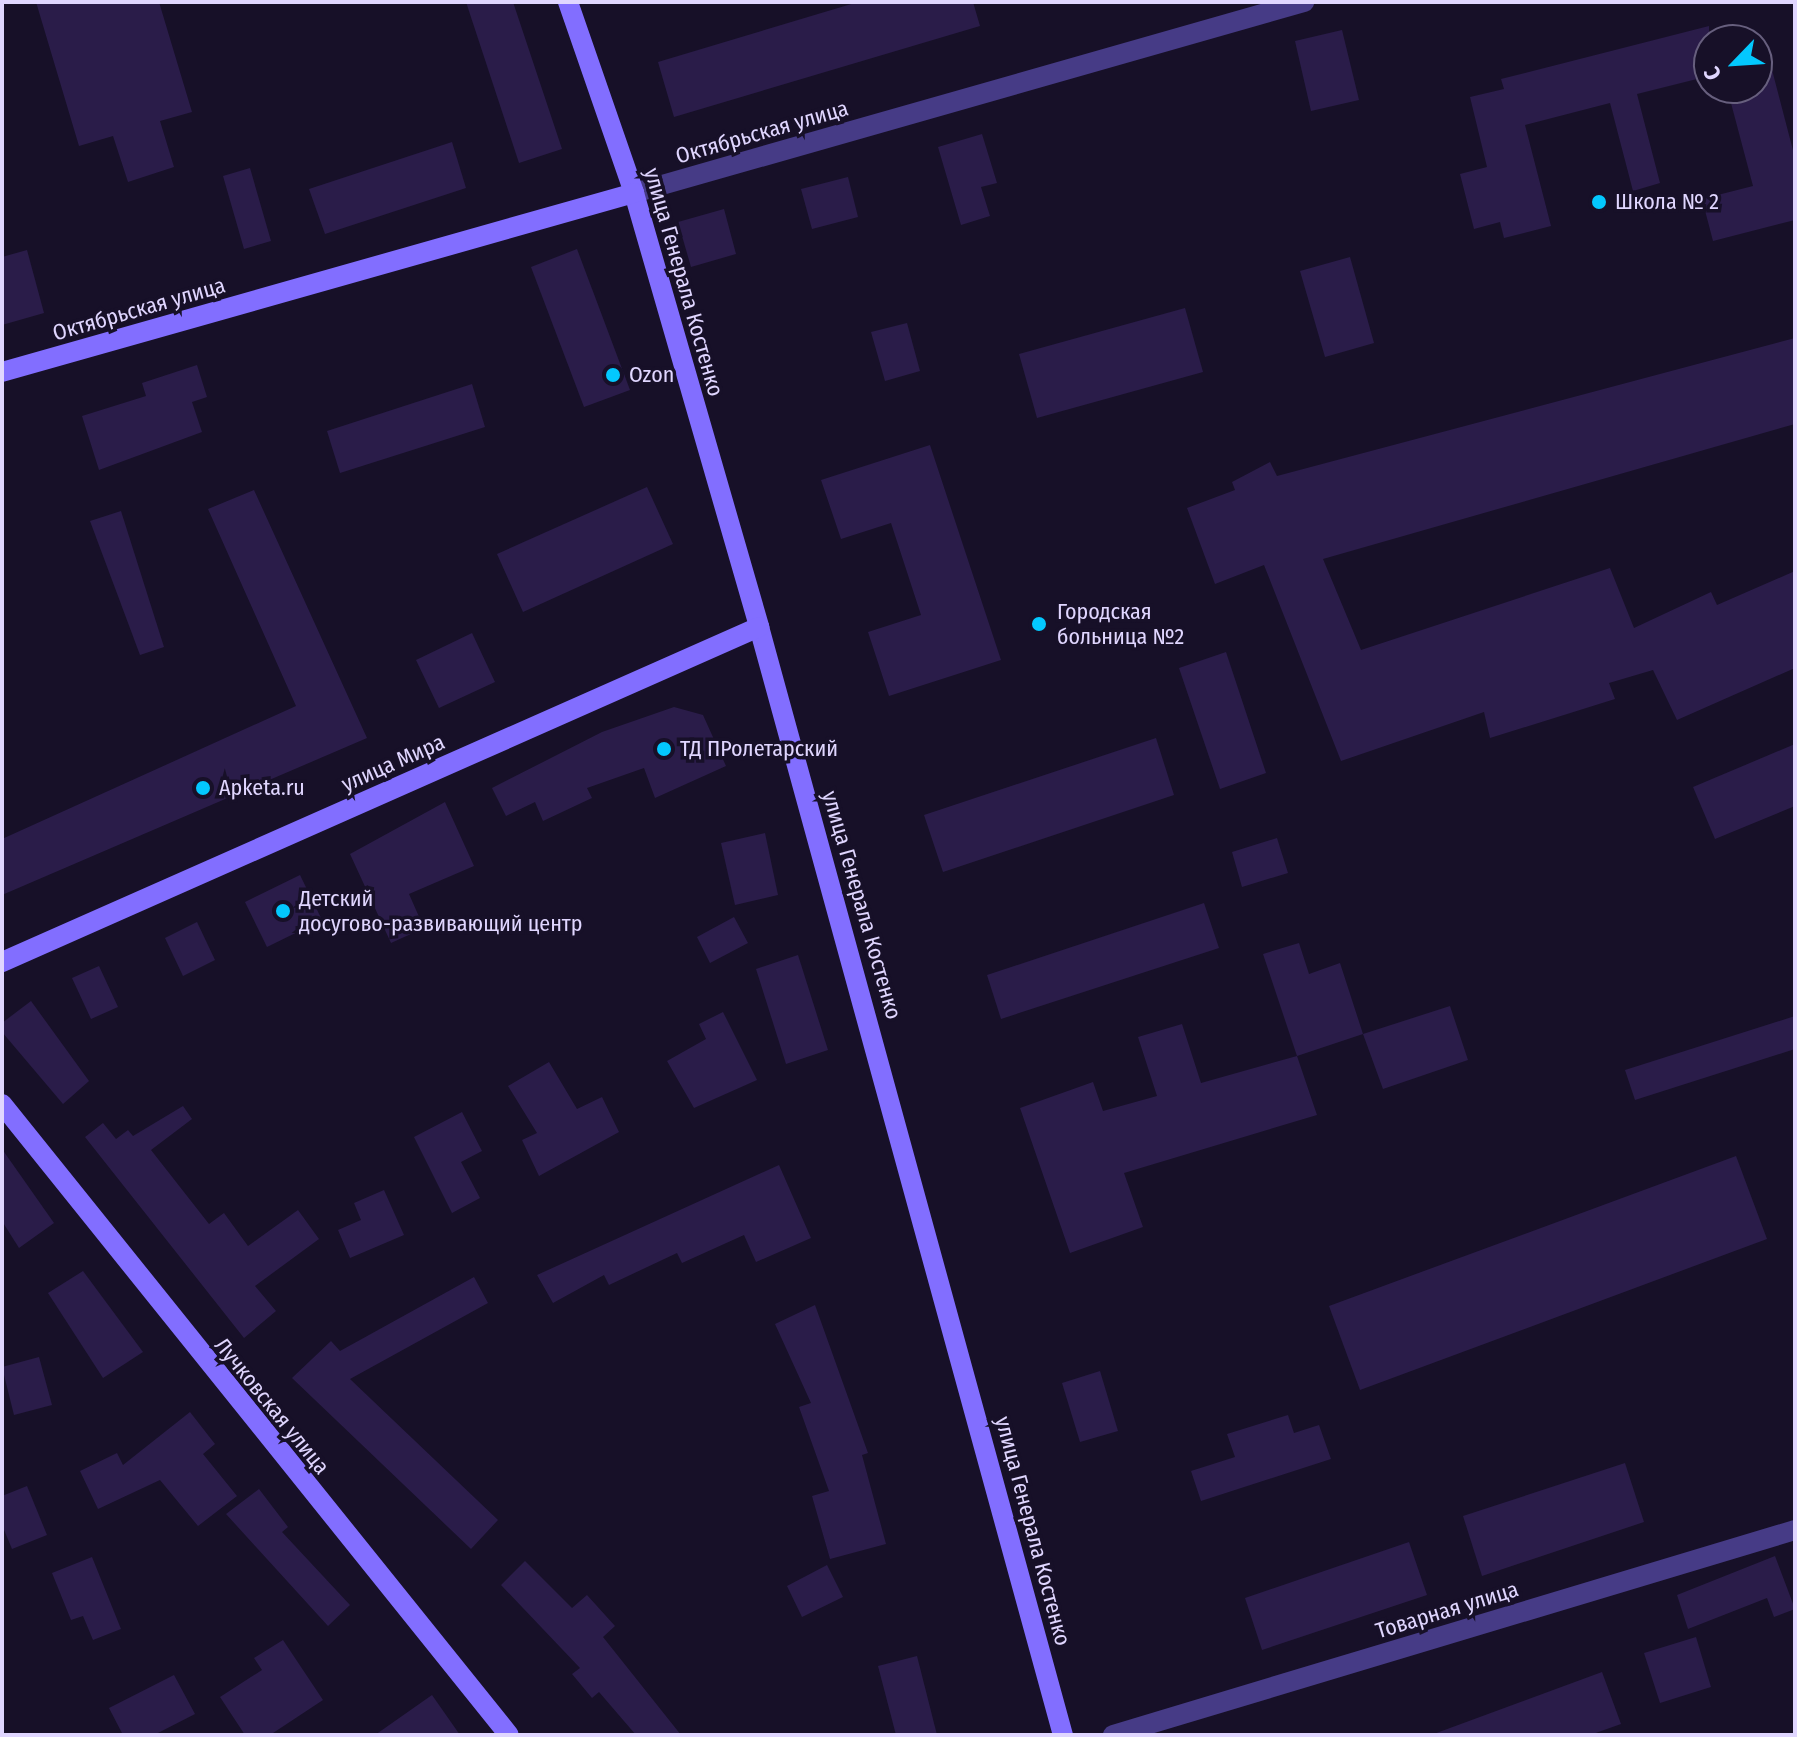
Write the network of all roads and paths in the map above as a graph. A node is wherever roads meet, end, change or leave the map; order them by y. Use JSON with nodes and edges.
{"nodes":[{"id":1,"x":568,"y":2,"type":"edge"},
{"id":2,"x":1304,"y":2,"type":"edge"},
{"id":3,"x":634,"y":193,"type":"junction"},
{"id":4,"x":2,"y":372,"type":"edge"},
{"id":5,"x":759,"y":627,"type":"junction"},
{"id":6,"x":2,"y":962,"type":"edge"},
{"id":7,"x":2,"y":1104,"type":"edge"},
{"id":8,"x":1795,"y":1530,"type":"edge"},
{"id":9,"x":509,"y":1735,"type":"edge"},
{"id":10,"x":1063,"y":1735,"type":"edge"},
{"id":11,"x":1113,"y":1735,"type":"edge"}],
"edges":[{"from":1,"to":3,"type":"street","name":"улица Генерала Костенко"},
{"from":2,"to":3,"type":"street","name":"Октябрьская улица"},
{"from":3,"to":4,"type":"street","name":"Октябрьская улица"},
{"from":3,"to":5,"type":"street","name":"улица Генерала Костенко"},
{"from":5,"to":6,"type":"street","name":"улица Мира"},
{"from":5,"to":10,"type":"street","name":"улица Генерала Костенко"},
{"from":7,"to":9,"type":"street","name":"Лучковская улица"},
{"from":8,"to":11,"type":"street","name":"Товарная улица"}]}
